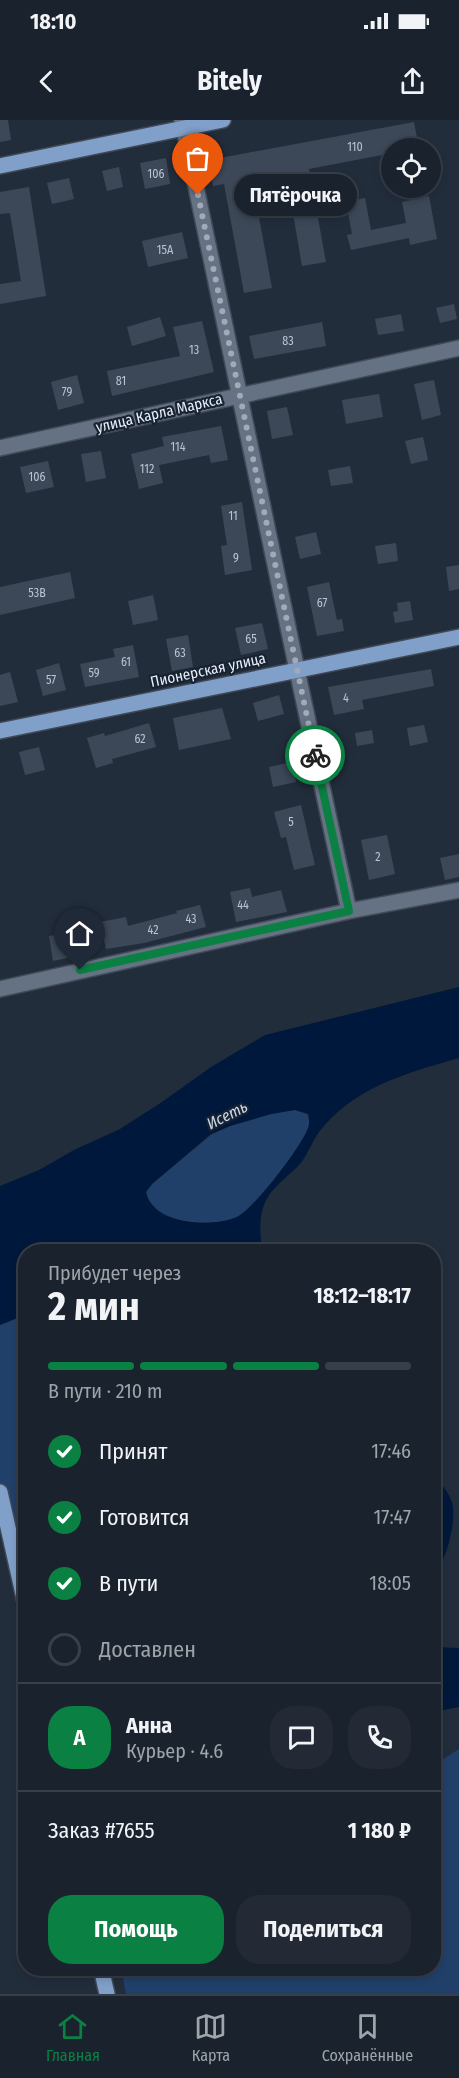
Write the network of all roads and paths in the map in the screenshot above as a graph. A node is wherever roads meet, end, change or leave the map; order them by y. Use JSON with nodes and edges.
{"nodes":[{"id":1,"x":223,"y":120,"type":"edge"},
{"id":2,"x":183,"y":124,"type":"edge"},
{"id":3,"x":0,"y":166,"type":"edge"},
{"id":4,"x":459,"y":348,"type":"edge"},
{"id":5,"x":239,"y":395,"type":"junction"},
{"id":6,"x":0,"y":448,"type":"edge"},
{"id":7,"x":459,"y":637,"type":"edge"},
{"id":8,"x":297,"y":670,"type":"junction"},
{"id":9,"x":0,"y":731,"type":"edge"},
{"id":10,"x":459,"y":890,"type":"edge"},
{"id":11,"x":349,"y":911,"type":"junction"},
{"id":12,"x":0,"y":990,"type":"edge"},
{"id":13,"x":0,"y":1492,"type":"edge"},
{"id":14,"x":18,"y":1571,"type":"edge"},
{"id":15,"x":103,"y":1976,"type":"edge"},
{"id":16,"x":107,"y":1994,"type":"edge"}],
"edges":[{"from":1,"to":2,"type":"main road"},
{"from":2,"to":3,"type":"main road"},
{"from":2,"to":5,"type":"street"},
{"from":4,"to":5,"type":"street","name":"улица Карла Маркса"},
{"from":5,"to":6,"type":"street","name":"улица Карла Маркса"},
{"from":5,"to":8,"type":"street"},
{"from":7,"to":8,"type":"main road","name":"Пионерская улица"},
{"from":8,"to":9,"type":"main road","name":"Пионерская улица"},
{"from":8,"to":11,"type":"street"},
{"from":10,"to":11,"type":"street"},
{"from":11,"to":12,"type":"street"},
{"from":13,"to":14,"type":"main road"},
{"from":15,"to":16,"type":"main road"}]}
